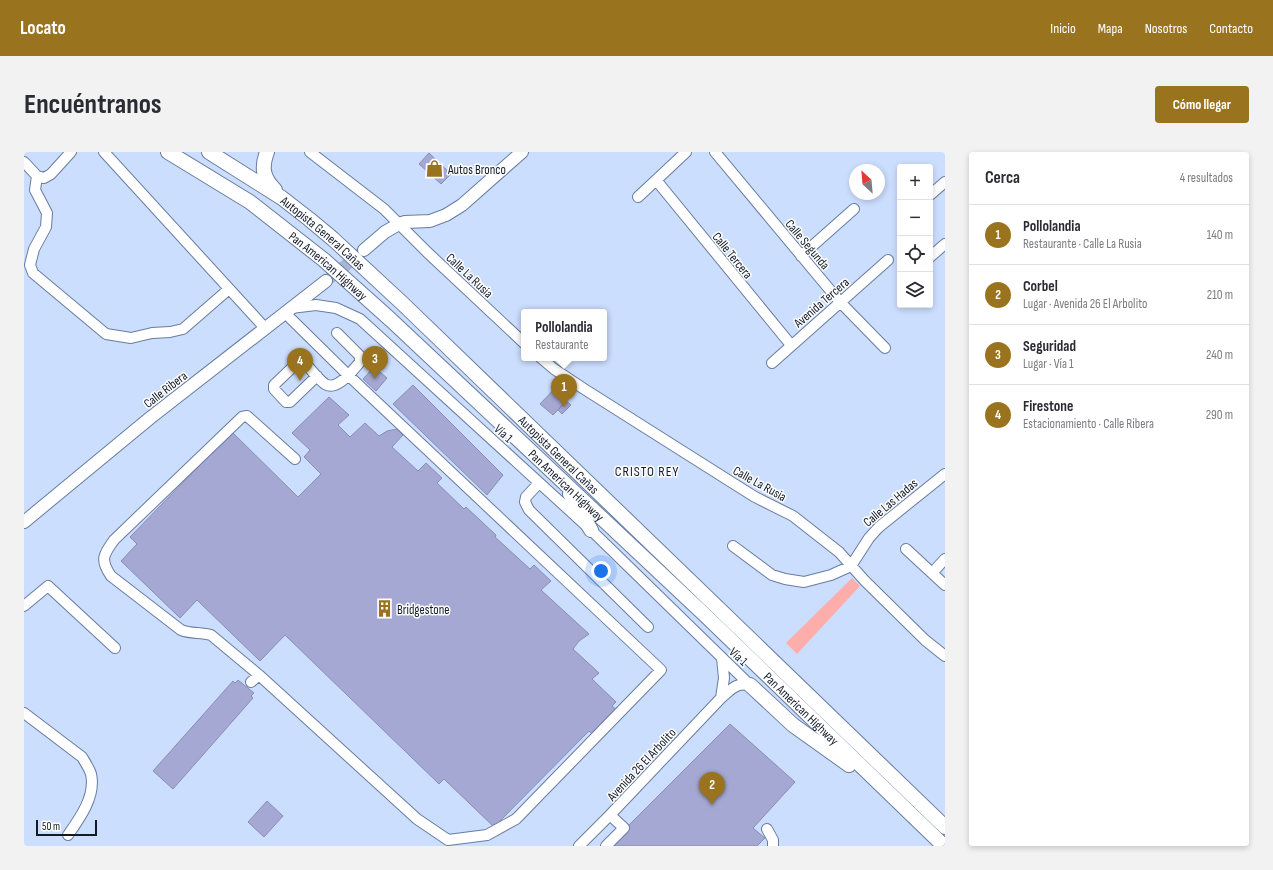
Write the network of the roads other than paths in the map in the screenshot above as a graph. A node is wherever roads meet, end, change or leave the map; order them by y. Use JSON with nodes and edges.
{"nodes":[{"id":1,"x":70,"y":152,"type":"edge"},
{"id":2,"x":104,"y":152,"type":"edge"},
{"id":3,"x":168,"y":152,"type":"edge"},
{"id":4,"x":210,"y":152,"type":"edge"},
{"id":5,"x":267,"y":152,"type":"edge"},
{"id":6,"x":310,"y":152,"type":"edge"},
{"id":7,"x":522,"y":152,"type":"edge"},
{"id":8,"x":686,"y":152,"type":"edge"},
{"id":9,"x":715,"y":152,"type":"edge"},
{"id":10,"x":24,"y":162,"type":"edge"},
{"id":11,"x":37,"y":176,"type":"junction"},
{"id":12,"x":656,"y":180,"type":"junction"},
{"id":13,"x":945,"y":182,"type":"edge"},
{"id":14,"x":933,"y":192,"type":"edge"},
{"id":15,"x":638,"y":197,"type":"dead end"},
{"id":16,"x":282,"y":198,"type":"junction"},
{"id":17,"x":854,"y":209,"type":"dead end"},
{"id":18,"x":399,"y":224,"type":"junction"},
{"id":19,"x":945,"y":244,"type":"edge"},
{"id":20,"x":364,"y":250,"type":"tunnel mouth"},
{"id":21,"x":933,"y":254,"type":"edge"},
{"id":22,"x":801,"y":256,"type":"junction"},
{"id":23,"x":888,"y":260,"type":"dead end"},
{"id":24,"x":326,"y":281,"type":"tunnel mouth"},
{"id":25,"x":229,"y":289,"type":"junction"},
{"id":26,"x":840,"y":302,"type":"junction"},
{"id":27,"x":288,"y":310,"type":"junction"},
{"id":28,"x":265,"y":328,"type":"junction"},
{"id":29,"x":337,"y":333,"type":"dead end"},
{"id":30,"x":521,"y":340,"type":"edge"},
{"id":31,"x":791,"y":346,"type":"junction"},
{"id":32,"x":885,"y":348,"type":"dead end"},
{"id":33,"x":545,"y":361,"type":"edge"},
{"id":34,"x":772,"y":363,"type":"dead end"},
{"id":35,"x":348,"y":375,"type":"junction"},
{"id":36,"x":317,"y":376,"type":"dead end"},
{"id":37,"x":295,"y":459,"type":"dead end"},
{"id":38,"x":945,"y":474,"type":"edge"},
{"id":39,"x":563,"y":481,"type":"junction"},
{"id":40,"x":539,"y":483,"type":"junction"},
{"id":41,"x":24,"y":522,"type":"edge"},
{"id":42,"x":590,"y":530,"type":"junction"},
{"id":43,"x":733,"y":546,"type":"dead end"},
{"id":44,"x":906,"y":549,"type":"dead end"},
{"id":45,"x":945,"y":559,"type":"edge"},
{"id":46,"x":851,"y":566,"type":"junction"},
{"id":47,"x":932,"y":573,"type":"junction"},
{"id":48,"x":945,"y":585,"type":"edge"},
{"id":49,"x":24,"y":606,"type":"edge"},
{"id":50,"x":648,"y":627,"type":"dead end"},
{"id":51,"x":115,"y":648,"type":"dead end"},
{"id":52,"x":945,"y":656,"type":"edge"},
{"id":53,"x":722,"y":658,"type":"junction"},
{"id":54,"x":259,"y":675,"type":"junction"},
{"id":55,"x":251,"y":682,"type":"dead end"},
{"id":56,"x":750,"y":684,"type":"junction"},
{"id":57,"x":720,"y":698,"type":"junction"},
{"id":58,"x":24,"y":713,"type":"edge"},
{"id":59,"x":895,"y":800,"type":"junction"},
{"id":60,"x":610,"y":815,"type":"junction"},
{"id":61,"x":945,"y":827,"type":"edge"},
{"id":62,"x":767,"y":829,"type":"dead end"},
{"id":63,"x":68,"y":835,"type":"dead end"},
{"id":64,"x":579,"y":846,"type":"edge"},
{"id":65,"x":606,"y":846,"type":"edge"},
{"id":66,"x":773,"y":846,"type":"edge"},
{"id":67,"x":944,"y":846,"type":"edge"}],
"edges":[{"from":1,"to":11,"type":"street"},
{"from":2,"to":25,"type":"street"},
{"from":3,"to":39,"type":"highway","name":"Pan American Highway"},
{"from":4,"to":16,"type":"highway","name":"Autopista General Cañas"},
{"from":5,"to":16,"type":"highway"},
{"from":6,"to":18,"type":"street","name":"Calle La Rusia"},
{"from":7,"to":18,"type":"main road"},
{"from":8,"to":12,"type":"street"},
{"from":9,"to":22,"type":"street","name":"Calle Segunda"},
{"from":10,"to":11,"type":"street"},
{"from":11,"to":25,"type":"street"},
{"from":12,"to":15,"type":"street"},
{"from":12,"to":31,"type":"street","name":"Calle Tercera"},
{"from":13,"to":14,"type":"street"},
{"from":16,"to":61,"type":"highway","name":"Autopista General Cañas"},
{"from":17,"to":22,"type":"street"},
{"from":18,"to":20,"type":"main road"},
{"from":18,"to":30,"type":"street","name":"Calle La Rusia"},
{"from":19,"to":21,"type":"street"},
{"from":22,"to":26,"type":"street","name":"Calle Segunda"},
{"from":23,"to":26,"type":"street","name":"Avenida Tercera"},
{"from":24,"to":27,"type":"main road","name":"Calle Ribera"},
{"from":25,"to":28,"type":"street"},
{"from":26,"to":31,"type":"street","name":"Avenida Tercera"},
{"from":26,"to":32,"type":"street","name":"Calle Segunda"},
{"from":27,"to":28,"type":"main road","name":"Calle Ribera"},
{"from":27,"to":35,"type":"street"},
{"from":27,"to":40,"type":"street","name":"Vía 1"},
{"from":28,"to":41,"type":"main road","name":"Calle Ribera"},
{"from":29,"to":35,"type":"street"},
{"from":31,"to":34,"type":"street","name":"Avenida Tercera"},
{"from":33,"to":46,"type":"street","name":"Calle La Rusia"},
{"from":35,"to":36,"type":"street"},
{"from":35,"to":54,"type":"street"},
{"from":37,"to":54,"type":"street"},
{"from":38,"to":46,"type":"street","name":"Calle Las Hadas"},
{"from":39,"to":42,"type":"highway"},
{"from":39,"to":59,"type":"highway","name":"Pan American Highway"},
{"from":40,"to":42,"type":"street","name":"Vía 1"},
{"from":40,"to":50,"type":"street"},
{"from":42,"to":53,"type":"street","name":"Vía 1"},
{"from":43,"to":46,"type":"street"},
{"from":44,"to":47,"type":"street"},
{"from":45,"to":47,"type":"street"},
{"from":46,"to":52,"type":"street","name":"Calle La Rusia"},
{"from":47,"to":48,"type":"street"},
{"from":49,"to":51,"type":"street"},
{"from":53,"to":56,"type":"street","name":"Vía 1"},
{"from":53,"to":57,"type":"street"},
{"from":54,"to":55,"type":"street"},
{"from":56,"to":57,"type":"street","name":"Avenida 26 El Arbolito"},
{"from":56,"to":59,"type":"highway"},
{"from":57,"to":60,"type":"street","name":"Avenida 26 El Arbolito"},
{"from":58,"to":63,"type":"street"},
{"from":59,"to":67,"type":"highway","name":"Pan American Highway"},
{"from":60,"to":64,"type":"street","name":"Avenida 26 El Arbolito"},
{"from":60,"to":65,"type":"street"},
{"from":62,"to":66,"type":"street"}]}
